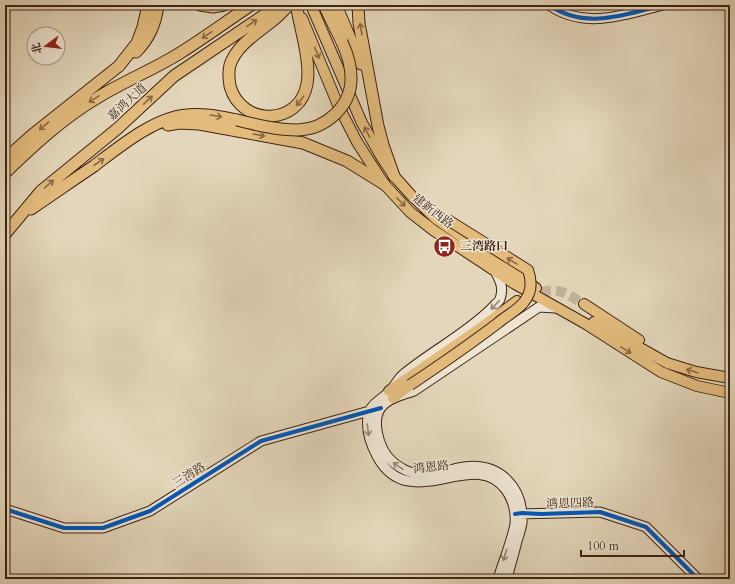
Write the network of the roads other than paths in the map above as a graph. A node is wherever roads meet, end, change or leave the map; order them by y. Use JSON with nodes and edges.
{"nodes":[{"id":1,"x":148,"y":5,"type":"edge"},
{"id":2,"x":158,"y":5,"type":"edge"},
{"id":3,"x":200,"y":5,"type":"edge"},
{"id":4,"x":224,"y":5,"type":"edge"},
{"id":5,"x":251,"y":5,"type":"edge"},
{"id":6,"x":279,"y":5,"type":"edge"},
{"id":7,"x":311,"y":5,"type":"edge"},
{"id":8,"x":324,"y":5,"type":"edge"},
{"id":9,"x":336,"y":5,"type":"edge"},
{"id":10,"x":358,"y":5,"type":"edge"},
{"id":11,"x":549,"y":5,"type":"edge"},
{"id":12,"x":663,"y":5,"type":"edge"},
{"id":13,"x":294,"y":6,"type":"edge"},
{"id":14,"x":270,"y":17,"type":"junction"},
{"id":15,"x":119,"y":66,"type":"junction"},
{"id":16,"x":378,"y":126,"type":"junction"},
{"id":17,"x":151,"y":127,"type":"junction"},
{"id":18,"x":5,"y":163,"type":"edge"},
{"id":19,"x":5,"y":173,"type":"edge"},
{"id":20,"x":394,"y":176,"type":"junction"},
{"id":21,"x":384,"y":184,"type":"junction"},
{"id":22,"x":411,"y":195,"type":"junction"},
{"id":23,"x":20,"y":215,"type":"junction"},
{"id":24,"x":6,"y":233,"type":"edge"},
{"id":25,"x":495,"y":269,"type":"junction"},
{"id":26,"x":517,"y":301,"type":"tunnel mouth"},
{"id":27,"x":584,"y":304,"type":"tunnel mouth"},
{"id":28,"x":556,"y":308,"type":"junction"},
{"id":29,"x":667,"y":363,"type":"junction"},
{"id":30,"x":730,"y":378,"type":"edge"},
{"id":31,"x":730,"y":393,"type":"edge"},
{"id":32,"x":391,"y":395,"type":"junction"},
{"id":33,"x":380,"y":408,"type":"junction"},
{"id":34,"x":368,"y":411,"type":"junction"},
{"id":35,"x":5,"y":509,"type":"edge"},
{"id":36,"x":519,"y":513,"type":"junction"},
{"id":37,"x":498,"y":579,"type":"edge"},
{"id":38,"x":507,"y":579,"type":"edge"},
{"id":39,"x":698,"y":579,"type":"edge"}],
"edges":[{"from":1,"to":15,"type":"highway"},
{"from":2,"to":15,"type":"highway"},
{"from":3,"to":4,"type":"highway"},
{"from":5,"to":19,"type":"highway","name":"嘉鸿大道","one_way":true},
{"from":6,"to":14,"type":"highway","name":"嘉鸿大道"},
{"from":20,"to":7,"type":"main road","name":"建新西路","one_way":true},
{"from":17,"to":8,"type":"highway","one_way":true,"bridge":true},
{"from":9,"to":16,"type":"highway"},
{"from":16,"to":10,"type":"highway","one_way":true},
{"from":11,"to":12,"type":"main road"},
{"from":13,"to":14,"type":"highway"},
{"from":13,"to":14,"type":"highway","one_way":true},
{"from":13,"to":21,"type":"main road","name":"建新西路","one_way":true},
{"from":23,"to":14,"type":"highway","name":"嘉鸿大道","one_way":true},
{"from":15,"to":18,"type":"highway","one_way":true},
{"from":16,"to":20,"type":"highway"},
{"from":17,"to":21,"type":"highway","one_way":true},
{"from":23,"to":17,"type":"highway","one_way":true},
{"from":20,"to":22,"type":"main road","name":"建新西路"},
{"from":21,"to":25,"type":"main road","name":"建新西路","one_way":true},
{"from":22,"to":29,"type":"main road","name":"建新西路"},
{"from":32,"to":22,"type":"main road","one_way":true,"bridge":true},
{"from":23,"to":24,"type":"highway","name":"嘉鸿大道"},
{"from":25,"to":28,"type":"main road","name":"建新西路"},
{"from":25,"to":32,"type":"main road","one_way":true},
{"from":26,"to":32,"type":"main road"},
{"from":27,"to":29,"type":"main road"},
{"from":28,"to":31,"type":"main road","name":"建新西路","one_way":true},
{"from":28,"to":32,"type":"main road"},
{"from":30,"to":29,"type":"main road","name":"建新西路","one_way":true},
{"from":32,"to":33,"type":"main road"},
{"from":32,"to":34,"type":"main road"},
{"from":33,"to":34,"type":"main road","name":"三湾路"},
{"from":36,"to":33,"type":"main road","name":"鸿恩路","one_way":true},
{"from":34,"to":35,"type":"main road","name":"三湾路"},
{"from":34,"to":36,"type":"main road","name":"鸿恩路","one_way":true},
{"from":36,"to":37,"type":"main road","name":"鸿恩路","one_way":true},
{"from":36,"to":38,"type":"main road","name":"鸿恩路"},
{"from":36,"to":39,"type":"main road","name":"鸿恩四路"}]}
